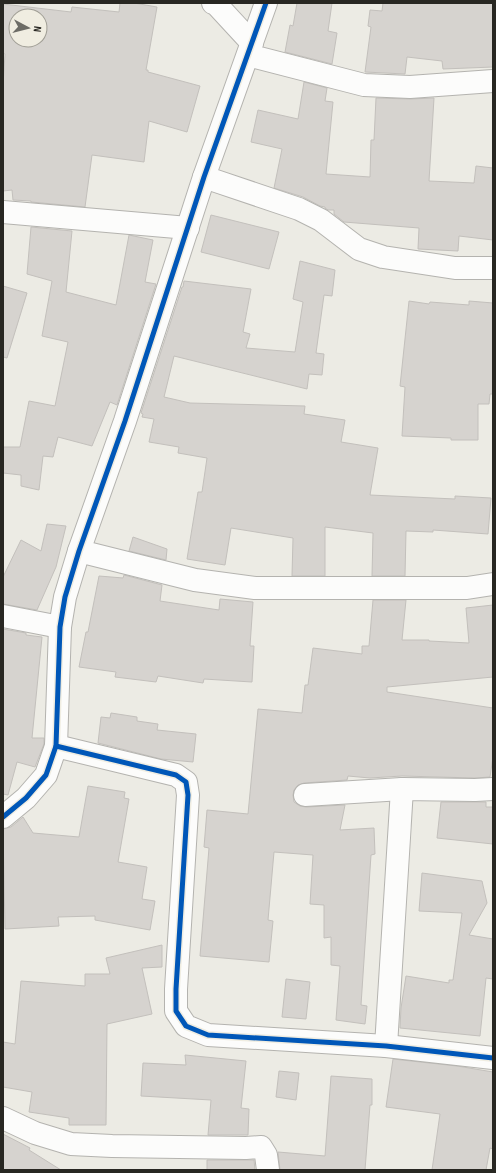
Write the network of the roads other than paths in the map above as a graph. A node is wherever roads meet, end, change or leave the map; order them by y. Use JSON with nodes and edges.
{"nodes":[{"id":1,"x":217,"y":3,"type":"edge"},
{"id":2,"x":266,"y":3,"type":"edge"},
{"id":3,"x":250,"y":49,"type":"junction"},
{"id":4,"x":493,"y":80,"type":"edge"},
{"id":5,"x":204,"y":178,"type":"junction"},
{"id":6,"x":3,"y":212,"type":"edge"},
{"id":7,"x":188,"y":228,"type":"junction"},
{"id":8,"x":493,"y":268,"type":"edge"},
{"id":9,"x":79,"y":551,"type":"junction"},
{"id":10,"x":493,"y":584,"type":"edge"},
{"id":11,"x":3,"y":616,"type":"edge"},
{"id":12,"x":60,"y":627,"type":"junction"},
{"id":13,"x":56,"y":746,"type":"junction"},
{"id":14,"x":402,"y":789,"type":"junction"},
{"id":15,"x":493,"y":789,"type":"edge"},
{"id":16,"x":305,"y":795,"type":"dead end"},
{"id":17,"x":3,"y":817,"type":"edge"},
{"id":18,"x":386,"y":1046,"type":"junction"},
{"id":19,"x":493,"y":1058,"type":"edge"},
{"id":20,"x":3,"y":1118,"type":"edge"},
{"id":21,"x":268,"y":1170,"type":"edge"}],
"edges":[{"from":1,"to":3,"type":"street"},
{"from":2,"to":3,"type":"street"},
{"from":3,"to":4,"type":"street"},
{"from":3,"to":5,"type":"street"},
{"from":5,"to":7,"type":"street"},
{"from":5,"to":8,"type":"street"},
{"from":6,"to":7,"type":"street"},
{"from":7,"to":9,"type":"street"},
{"from":9,"to":10,"type":"street"},
{"from":9,"to":12,"type":"street"},
{"from":11,"to":12,"type":"street"},
{"from":12,"to":13,"type":"street"},
{"from":13,"to":17,"type":"street"},
{"from":13,"to":18,"type":"street"},
{"from":14,"to":15,"type":"street"},
{"from":14,"to":16,"type":"street"},
{"from":14,"to":18,"type":"street"},
{"from":18,"to":19,"type":"street"},
{"from":20,"to":21,"type":"street"}]}
